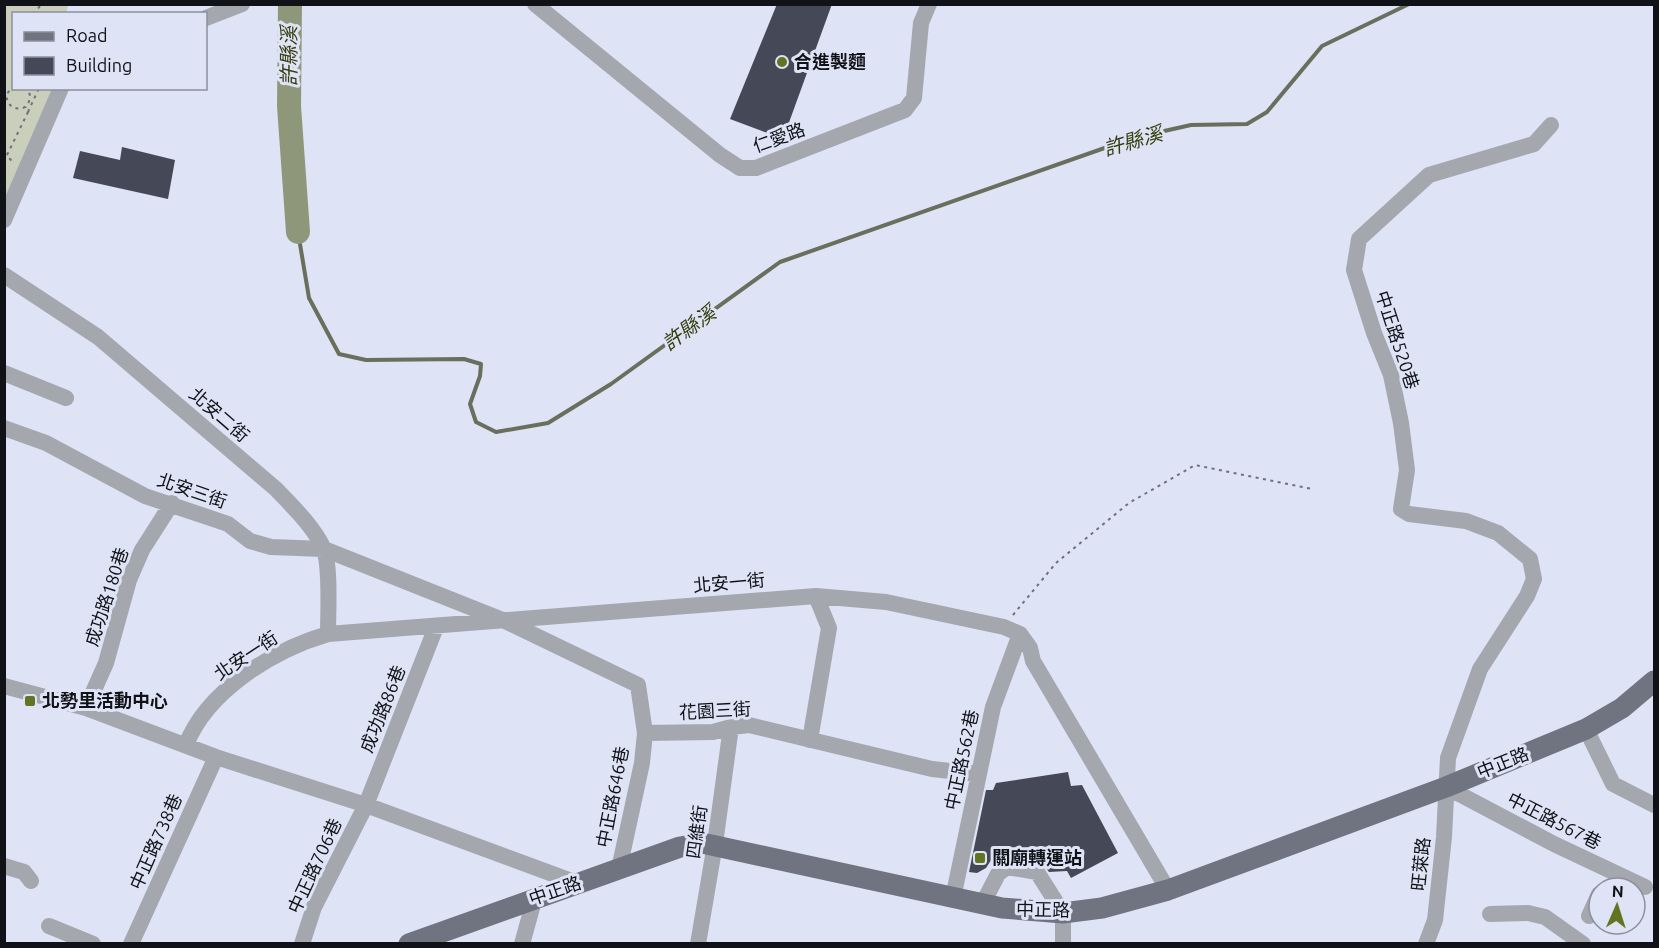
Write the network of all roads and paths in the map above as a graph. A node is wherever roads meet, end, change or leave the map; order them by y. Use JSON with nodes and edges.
{"nodes":[{"id":1,"x":535,"y":4,"type":"edge"},
{"id":2,"x":929,"y":4,"type":"edge"},
{"id":3,"x":237,"y":7,"type":"edge"},
{"id":4,"x":207,"y":18,"type":"edge"},
{"id":5,"x":4,"y":86,"type":"edge"},
{"id":6,"x":12,"y":86,"type":"edge"},
{"id":7,"x":9,"y":88,"type":"junction"},
{"id":8,"x":28,"y":90,"type":"edge"},
{"id":9,"x":38,"y":90,"type":"edge"},
{"id":10,"x":60,"y":90,"type":"edge"},
{"id":11,"x":26,"y":107,"type":"junction"},
{"id":12,"x":28,"y":112,"type":"junction"},
{"id":13,"x":1551,"y":125,"type":"dead end"},
{"id":14,"x":4,"y":153,"type":"edge"},
{"id":15,"x":4,"y":220,"type":"edge"},
{"id":16,"x":4,"y":275,"type":"edge"},
{"id":17,"x":4,"y":373,"type":"edge"},
{"id":18,"x":66,"y":398,"type":"dead end"},
{"id":19,"x":4,"y":428,"type":"edge"},
{"id":20,"x":1312,"y":489,"type":"dead end"},
{"id":21,"x":172,"y":503,"type":"junction"},
{"id":22,"x":324,"y":549,"type":"junction"},
{"id":23,"x":816,"y":596,"type":"junction"},
{"id":24,"x":505,"y":621,"type":"junction"},
{"id":25,"x":436,"y":627,"type":"junction"},
{"id":26,"x":1004,"y":627,"type":"junction"},
{"id":27,"x":328,"y":634,"type":"junction"},
{"id":28,"x":1020,"y":634,"type":"junction"},
{"id":29,"x":1654,"y":681,"type":"edge"},
{"id":30,"x":4,"y":686,"type":"edge"},
{"id":31,"x":86,"y":708,"type":"junction"},
{"id":32,"x":731,"y":727,"type":"junction"},
{"id":33,"x":1586,"y":729,"type":"junction"},
{"id":34,"x":645,"y":733,"type":"junction"},
{"id":35,"x":810,"y":740,"type":"junction"},
{"id":36,"x":186,"y":745,"type":"junction"},
{"id":37,"x":216,"y":757,"type":"junction"},
{"id":38,"x":978,"y":774,"type":"junction"},
{"id":39,"x":1446,"y":787,"type":"junction"},
{"id":40,"x":366,"y":805,"type":"junction"},
{"id":41,"x":1654,"y":805,"type":"edge"},
{"id":42,"x":715,"y":844,"type":"junction"},
{"id":43,"x":4,"y":866,"type":"edge"},
{"id":44,"x":619,"y":869,"type":"junction"},
{"id":45,"x":1609,"y":870,"type":"junction"},
{"id":46,"x":1607,"y":876,"type":"edge"},
{"id":47,"x":1622,"y":876,"type":"edge"},
{"id":48,"x":31,"y":881,"type":"dead end"},
{"id":49,"x":577,"y":883,"type":"junction"},
{"id":50,"x":1168,"y":890,"type":"junction"},
{"id":51,"x":535,"y":897,"type":"junction"},
{"id":52,"x":953,"y":898,"type":"junction"},
{"id":53,"x":982,"y":905,"type":"junction"},
{"id":54,"x":1063,"y":913,"type":"junction"},
{"id":55,"x":1490,"y":914,"type":"dead end"},
{"id":56,"x":49,"y":926,"type":"dead end"},
{"id":57,"x":93,"y":944,"type":"edge"},
{"id":58,"x":131,"y":944,"type":"edge"},
{"id":59,"x":302,"y":944,"type":"edge"},
{"id":60,"x":409,"y":944,"type":"edge"},
{"id":61,"x":522,"y":944,"type":"edge"},
{"id":62,"x":698,"y":944,"type":"edge"},
{"id":63,"x":1063,"y":944,"type":"edge"},
{"id":64,"x":1426,"y":944,"type":"edge"},
{"id":65,"x":1583,"y":944,"type":"edge"}],
"edges":[{"from":1,"to":2,"type":"street","name":"仁愛路"},
{"from":3,"to":4,"type":"street"},
{"from":5,"to":7,"type":"path"},
{"from":6,"to":7,"type":"path"},
{"from":7,"to":11,"type":"path"},
{"from":8,"to":11,"type":"path"},
{"from":9,"to":12,"type":"path"},
{"from":10,"to":15,"type":"street"},
{"from":11,"to":12,"type":"path"},
{"from":12,"to":14,"type":"path"},
{"from":13,"to":39,"type":"street","name":"中正路520巷"},
{"from":16,"to":22,"type":"street","name":"北安二街"},
{"from":17,"to":18,"type":"street"},
{"from":19,"to":21,"type":"street","name":"北安三街"},
{"from":20,"to":26,"type":"path"},
{"from":21,"to":22,"type":"street","name":"北安三街"},
{"from":21,"to":31,"type":"street","name":"成功路180巷"},
{"from":22,"to":24,"type":"street","name":"北安三街"},
{"from":22,"to":27,"type":"street"},
{"from":23,"to":24,"type":"street","name":"北安一街"},
{"from":23,"to":26,"type":"street","name":"北安一街"},
{"from":23,"to":35,"type":"street"},
{"from":24,"to":25,"type":"street","name":"北安一街"},
{"from":24,"to":34,"type":"street"},
{"from":25,"to":27,"type":"street","name":"北安一街"},
{"from":25,"to":40,"type":"street","name":"成功路86巷"},
{"from":26,"to":28,"type":"street","name":"北安一街"},
{"from":27,"to":36,"type":"street","name":"北安一街"},
{"from":28,"to":38,"type":"street","name":"中正路562巷"},
{"from":28,"to":50,"type":"street"},
{"from":29,"to":33,"type":"main road","name":"中正路"},
{"from":30,"to":31,"type":"street"},
{"from":31,"to":36,"type":"street"},
{"from":32,"to":34,"type":"street","name":"花園三街"},
{"from":32,"to":35,"type":"street","name":"花園三街"},
{"from":32,"to":42,"type":"street","name":"四維街"},
{"from":33,"to":39,"type":"main road","name":"中正路"},
{"from":33,"to":41,"type":"street"},
{"from":34,"to":44,"type":"street","name":"中正路646巷"},
{"from":35,"to":38,"type":"street","name":"花園三街"},
{"from":36,"to":37,"type":"street"},
{"from":37,"to":40,"type":"street"},
{"from":37,"to":58,"type":"street","name":"中正路738巷"},
{"from":38,"to":52,"type":"street","name":"中正路562巷"},
{"from":39,"to":45,"type":"street","name":"中正路567巷"},
{"from":39,"to":50,"type":"main road","name":"中正路"},
{"from":39,"to":64,"type":"street","name":"旺萊路"},
{"from":40,"to":49,"type":"street"},
{"from":40,"to":59,"type":"street","name":"中正路706巷"},
{"from":42,"to":44,"type":"main road","name":"中正路"},
{"from":42,"to":52,"type":"main road","name":"中正路"},
{"from":42,"to":62,"type":"street","name":"四維街"},
{"from":43,"to":48,"type":"street"},
{"from":44,"to":49,"type":"main road","name":"中正路"},
{"from":45,"to":46,"type":"street"},
{"from":45,"to":47,"type":"street","name":"中正路567巷"},
{"from":49,"to":51,"type":"main road","name":"中正路"},
{"from":50,"to":54,"type":"main road","name":"中正路"},
{"from":51,"to":60,"type":"main road","name":"中正路"},
{"from":51,"to":61,"type":"street"},
{"from":52,"to":53,"type":"main road","name":"中正路"},
{"from":53,"to":54,"type":"main road","name":"中正路"},
{"from":53,"to":54,"type":"street"},
{"from":54,"to":63,"type":"street"},
{"from":55,"to":65,"type":"street"},
{"from":56,"to":57,"type":"street"}]}
